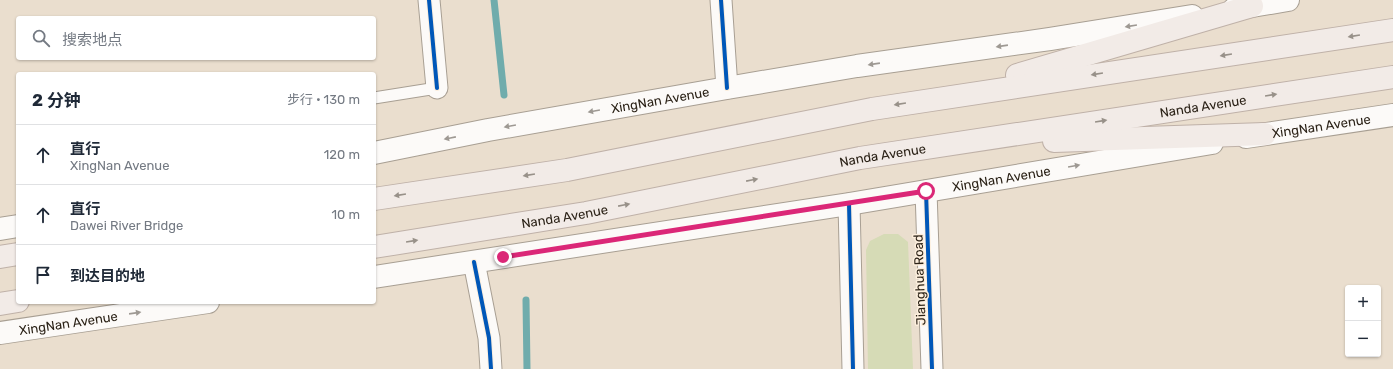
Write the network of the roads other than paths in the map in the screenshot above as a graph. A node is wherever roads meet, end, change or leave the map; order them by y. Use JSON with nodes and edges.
{"nodes":[{"id":1,"x":429,"y":0,"type":"edge"},
{"id":2,"x":721,"y":0,"type":"edge"},
{"id":3,"x":1288,"y":0,"type":"edge"},
{"id":4,"x":1252,"y":6,"type":"junction"},
{"id":5,"x":1393,"y":30,"type":"edge"},
{"id":6,"x":1393,"y":77,"type":"edge"},
{"id":7,"x":437,"y":88,"type":"joint"},
{"id":8,"x":727,"y":88,"type":"junction"},
{"id":9,"x":376,"y":98,"type":"edge"},
{"id":10,"x":931,"y":99,"type":"junction"},
{"id":11,"x":1393,"y":114,"type":"edge"},
{"id":12,"x":1265,"y":134,"type":"junction"},
{"id":13,"x":933,"y":147,"type":"junction"},
{"id":14,"x":376,"y":153,"type":"edge"},
{"id":15,"x":926,"y":191,"type":"junction"},
{"id":16,"x":376,"y":199,"type":"edge"},
{"id":17,"x":849,"y":204,"type":"junction"},
{"id":18,"x":16,"y":226,"type":"edge"},
{"id":19,"x":0,"y":229,"type":"edge"},
{"id":20,"x":376,"y":247,"type":"edge"},
{"id":21,"x":16,"y":254,"type":"edge"},
{"id":22,"x":0,"y":257,"type":"edge"},
{"id":23,"x":474,"y":262,"type":"junction"},
{"id":24,"x":376,"y":277,"type":"edge"},
{"id":25,"x":16,"y":301,"type":"edge"},
{"id":26,"x":0,"y":304,"type":"edge"},
{"id":27,"x":195,"y":304,"type":"edge"},
{"id":28,"x":0,"y":334,"type":"edge"},
{"id":29,"x":490,"y":369,"type":"edge"},
{"id":30,"x":854,"y":369,"type":"edge"},
{"id":31,"x":932,"y":369,"type":"edge"}],
"edges":[{"from":1,"to":7,"type":"street"},
{"from":2,"to":8,"type":"street"},
{"from":3,"to":4,"type":"main road","name":"XingNan Avenue"},
{"from":4,"to":8,"type":"main road","name":"XingNan Avenue","one_way":true},
{"from":4,"to":10,"type":"highway"},
{"from":5,"to":10,"type":"highway","one_way":true},
{"from":13,"to":6,"type":"highway","name":"Nanda Avenue","one_way":true},
{"from":7,"to":9,"type":"lane"},
{"from":8,"to":14,"type":"main road","name":"XingNan Avenue","one_way":true},
{"from":10,"to":16,"type":"highway","one_way":true},
{"from":11,"to":12,"type":"main road","name":"XingNan Avenue"},
{"from":12,"to":13,"type":"highway"},
{"from":15,"to":12,"type":"main road","name":"XingNan Avenue","one_way":true},
{"from":20,"to":13,"type":"highway","name":"Nanda Avenue","one_way":true},
{"from":15,"to":17,"type":"main road","name":"XingNan Avenue"},
{"from":15,"to":31,"type":"street","name":"Jianghua Road"},
{"from":17,"to":23,"type":"main road","name":"XingNan Avenue"},
{"from":17,"to":30,"type":"street"},
{"from":18,"to":19,"type":"main road"},
{"from":21,"to":22,"type":"highway"},
{"from":23,"to":24,"type":"main road"},
{"from":23,"to":29,"type":"street"},
{"from":25,"to":26,"type":"highway"},
{"from":28,"to":27,"type":"main road","name":"XingNan Avenue","one_way":true}]}
